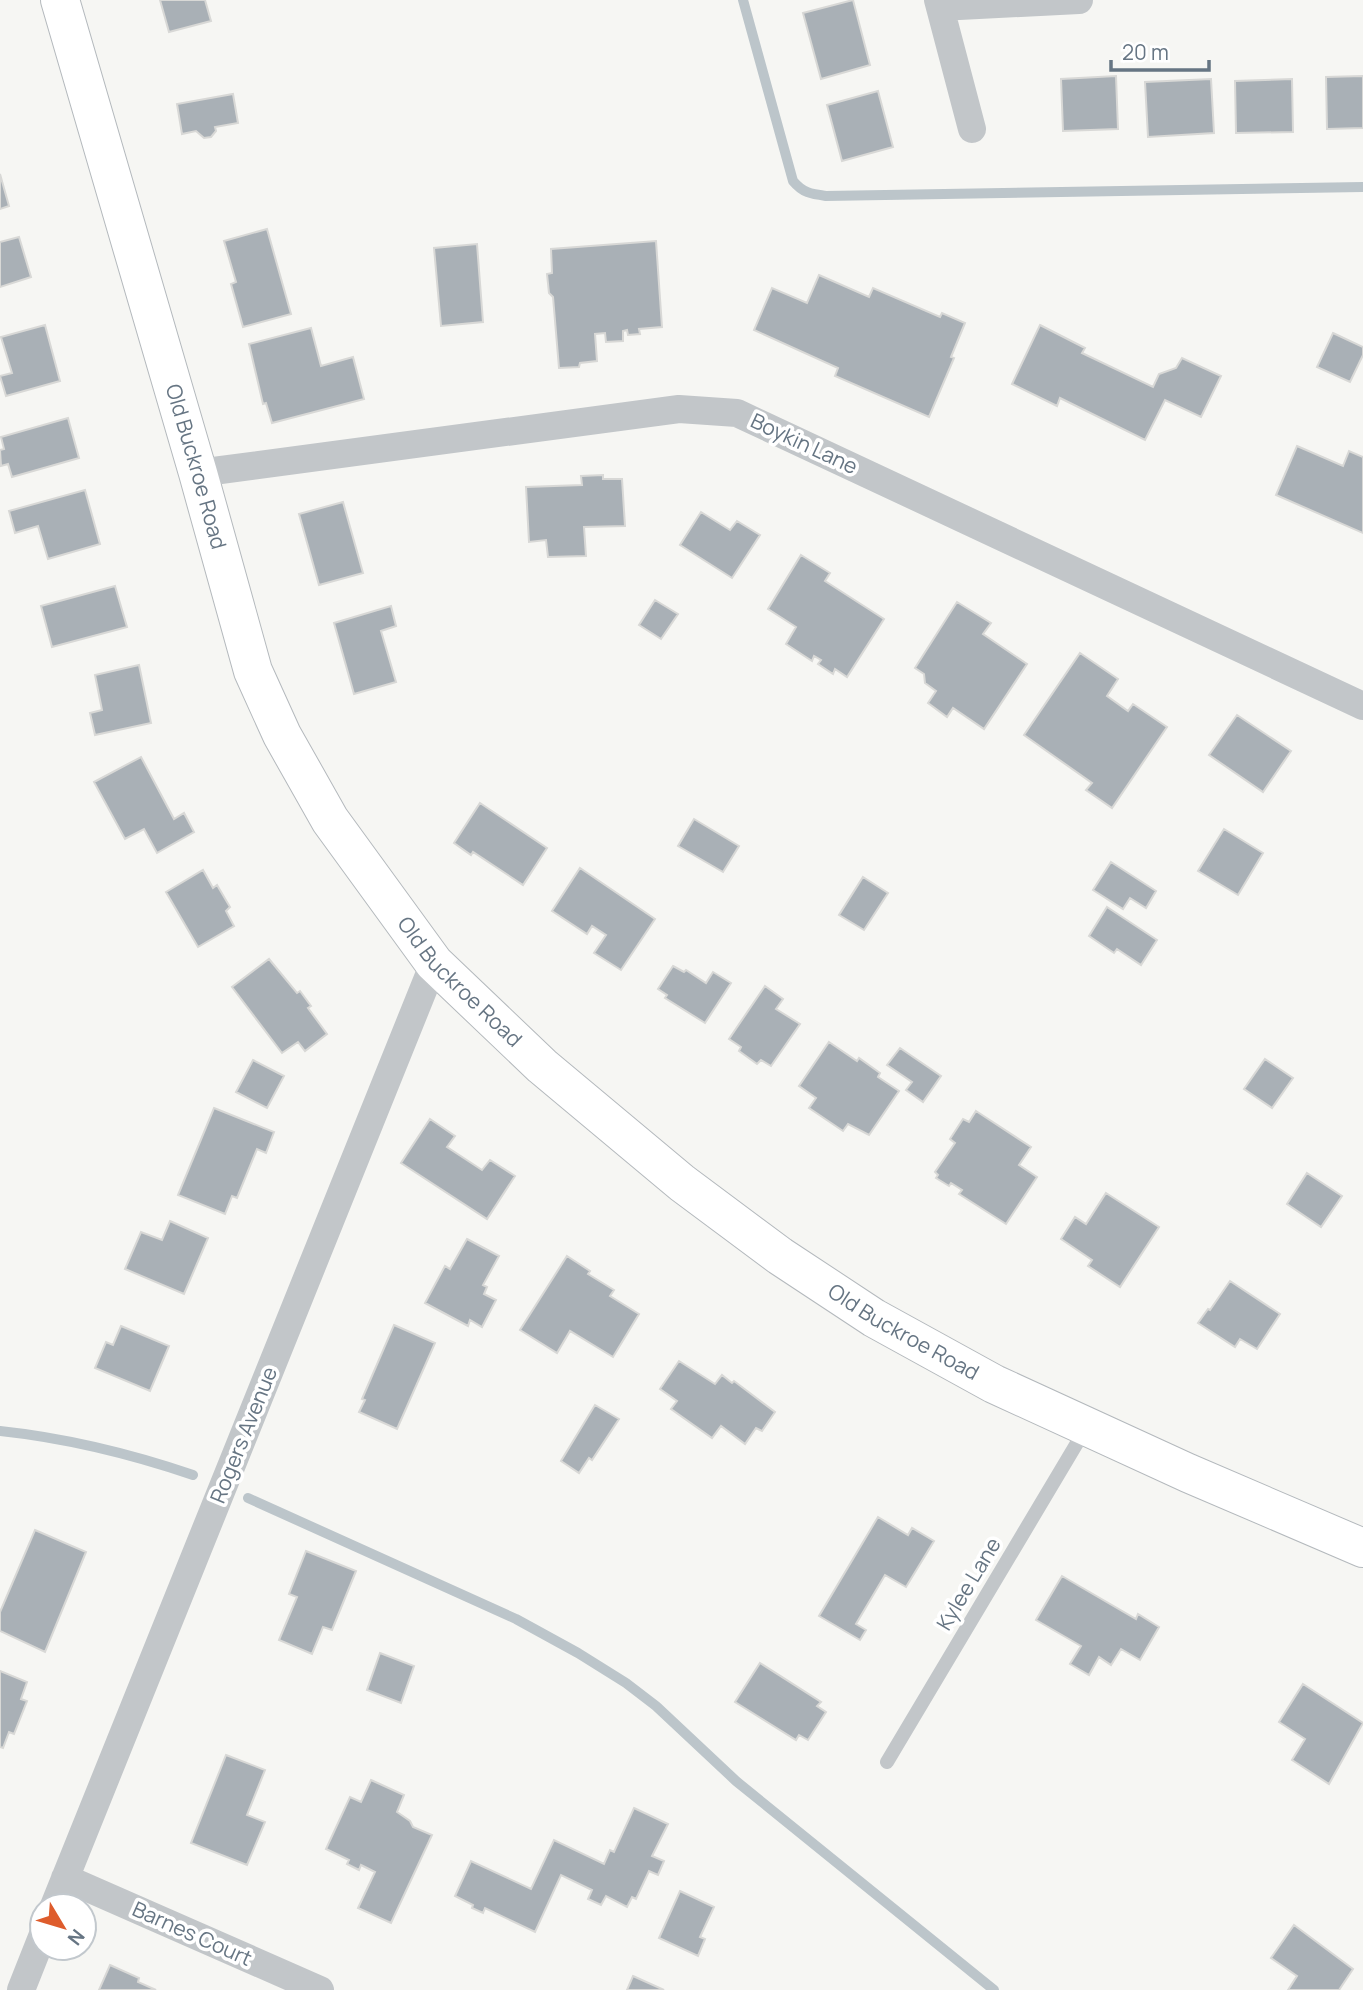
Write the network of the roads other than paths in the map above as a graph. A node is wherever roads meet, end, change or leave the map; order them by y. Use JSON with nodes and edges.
{"nodes":[{"id":1,"x":60,"y":0,"type":"edge"},
{"id":2,"x":1079,"y":0,"type":"edge"},
{"id":3,"x":939,"y":3,"type":"edge"},
{"id":4,"x":972,"y":129,"type":"dead end"},
{"id":5,"x":198,"y":472,"type":"junction"},
{"id":6,"x":1363,"y":706,"type":"edge"},
{"id":7,"x":434,"y":963,"type":"junction"},
{"id":8,"x":1087,"y":1426,"type":"junction"},
{"id":9,"x":1363,"y":1548,"type":"edge"},
{"id":10,"x":887,"y":1762,"type":"dead end"},
{"id":11,"x":65,"y":1878,"type":"junction"},
{"id":12,"x":60,"y":1892,"type":"edge"},
{"id":13,"x":32,"y":1962,"type":"edge"},
{"id":14,"x":21,"y":1990,"type":"edge"},
{"id":15,"x":320,"y":1990,"type":"edge"}],
"edges":[{"from":1,"to":5,"type":"main road","name":"Old Buckroe Road"},
{"from":2,"to":3,"type":"street"},
{"from":3,"to":4,"type":"street"},
{"from":5,"to":6,"type":"street","name":"Boykin Lane"},
{"from":5,"to":7,"type":"main road","name":"Old Buckroe Road"},
{"from":7,"to":8,"type":"main road","name":"Old Buckroe Road"},
{"from":7,"to":11,"type":"street","name":"Rogers Avenue"},
{"from":8,"to":9,"type":"main road","name":"Old Buckroe Road"},
{"from":8,"to":10,"type":"lane","name":"Kylee Lane"},
{"from":11,"to":12,"type":"street","name":"Rogers Avenue"},
{"from":11,"to":15,"type":"street","name":"Barnes Court"},
{"from":13,"to":14,"type":"street"}]}
